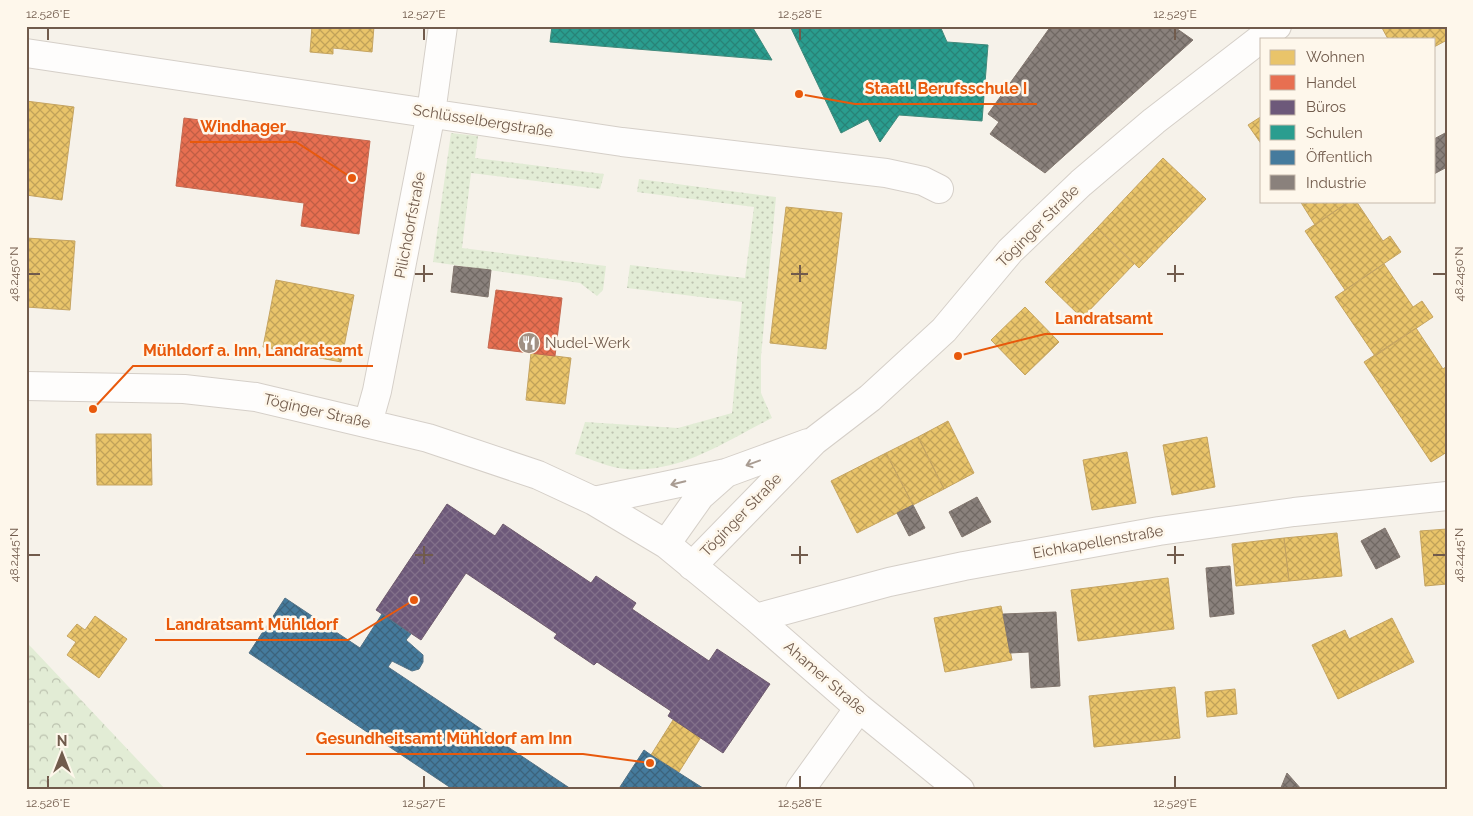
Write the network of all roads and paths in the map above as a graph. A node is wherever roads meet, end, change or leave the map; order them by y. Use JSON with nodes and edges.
{"nodes":[{"id":1,"x":443,"y":26,"type":"edge"},
{"id":2,"x":1277,"y":26,"type":"edge"},
{"id":3,"x":1261,"y":38,"type":"edge"},
{"id":4,"x":1260,"y":39,"type":"edge"},
{"id":5,"x":26,"y":53,"type":"edge"},
{"id":6,"x":431,"y":113,"type":"junction"},
{"id":7,"x":939,"y":189,"type":"dead end"},
{"id":8,"x":26,"y":386,"type":"edge"},
{"id":9,"x":368,"y":423,"type":"junction"},
{"id":10,"x":814,"y":441,"type":"junction"},
{"id":11,"x":726,"y":473,"type":"junction"},
{"id":12,"x":1447,"y":496,"type":"edge"},
{"id":13,"x":594,"y":501,"type":"junction"},
{"id":14,"x":666,"y":544,"type":"junction"},
{"id":15,"x":692,"y":566,"type":"junction"},
{"id":16,"x":756,"y":618,"type":"junction"},
{"id":17,"x":859,"y":708,"type":"junction"},
{"id":18,"x":800,"y":790,"type":"edge"},
{"id":19,"x":960,"y":790,"type":"edge"}],
"edges":[{"from":1,"to":6,"type":"street","name":"Pilichdorfstraße"},
{"from":2,"to":3,"type":"street","name":"Töginger Straße"},
{"from":4,"to":10,"type":"street","name":"Töginger Straße"},
{"from":5,"to":6,"type":"street","name":"Schlüsselbergstraße"},
{"from":6,"to":7,"type":"street","name":"Schlüsselbergstraße"},
{"from":6,"to":9,"type":"street","name":"Pilichdorfstraße"},
{"from":8,"to":9,"type":"street","name":"Töginger Straße"},
{"from":9,"to":13,"type":"street","name":"Töginger Straße"},
{"from":10,"to":11,"type":"street","name":"Töginger Straße","one_way":true},
{"from":10,"to":15,"type":"street","name":"Töginger Straße"},
{"from":11,"to":13,"type":"street","name":"Töginger Straße","one_way":true},
{"from":11,"to":14,"type":"street","name":"Töginger Straße"},
{"from":12,"to":16,"type":"street","name":"Eichkapellenstraße"},
{"from":13,"to":14,"type":"street","name":"Töginger Straße"},
{"from":14,"to":15,"type":"street","name":"Töginger Straße"},
{"from":15,"to":16,"type":"street","name":"Ahamer Straße"},
{"from":16,"to":17,"type":"street","name":"Ahamer Straße"},
{"from":17,"to":18,"type":"street"},
{"from":17,"to":19,"type":"street","name":"Ahamer Straße"}]}
